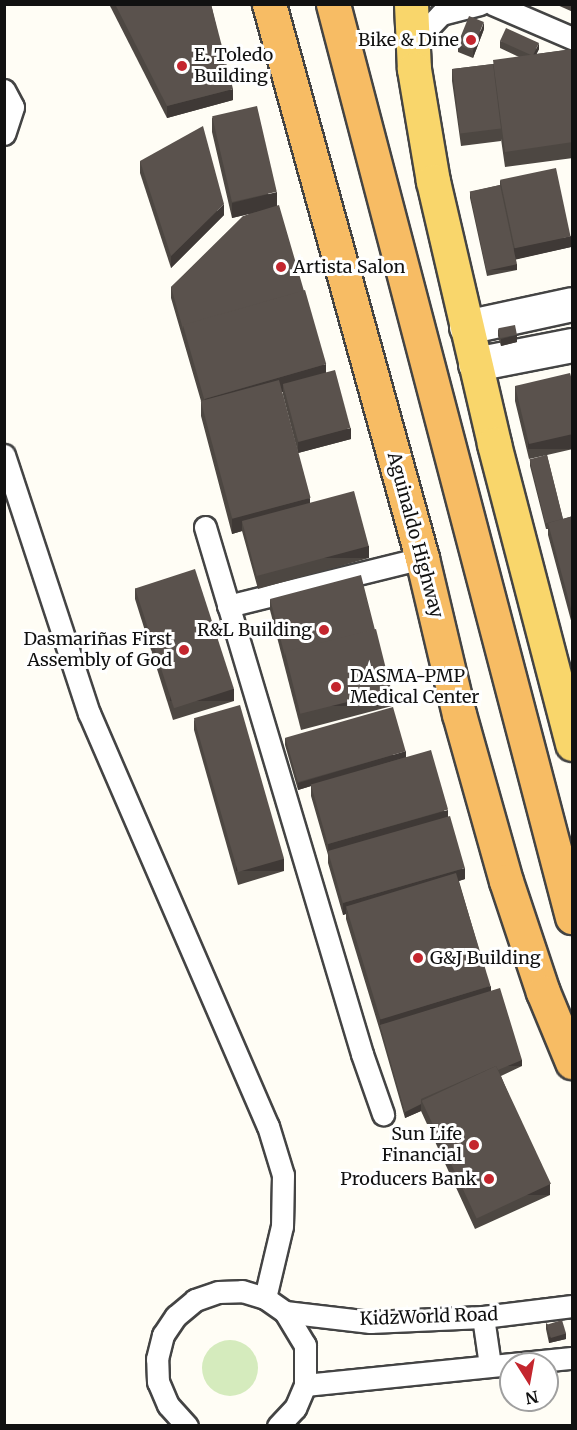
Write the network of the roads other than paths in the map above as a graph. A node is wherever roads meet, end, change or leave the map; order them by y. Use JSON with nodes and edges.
{"nodes":[{"id":1,"x":268,"y":4,"type":"edge"},
{"id":2,"x":350,"y":4,"type":"edge"},
{"id":3,"x":411,"y":4,"type":"edge"},
{"id":4,"x":480,"y":4,"type":"edge"},
{"id":5,"x":493,"y":4,"type":"edge"},
{"id":6,"x":336,"y":20,"type":"edge"},
{"id":7,"x":573,"y":38,"type":"edge"},
{"id":8,"x":412,"y":45,"type":"junction"},
{"id":9,"x":4,"y":90,"type":"edge"},
{"id":10,"x":4,"y":134,"type":"edge"},
{"id":11,"x":573,"y":304,"type":"edge"},
{"id":12,"x":466,"y":327,"type":"junction"},
{"id":13,"x":573,"y":345,"type":"edge"},
{"id":14,"x":475,"y":364,"type":"junction"},
{"id":15,"x":4,"y":455,"type":"edge"},
{"id":16,"x":205,"y":527,"type":"dead end"},
{"id":17,"x":422,"y":558,"type":"junction"},
{"id":18,"x":228,"y":606,"type":"junction"},
{"id":19,"x":573,"y":744,"type":"edge"},
{"id":20,"x":573,"y":917,"type":"edge"},
{"id":21,"x":573,"y":1062,"type":"edge"},
{"id":22,"x":383,"y":1114,"type":"dead end"},
{"id":23,"x":265,"y":1298,"type":"junction"},
{"id":24,"x":573,"y":1306,"type":"edge"},
{"id":25,"x":285,"y":1312,"type":"junction"},
{"id":26,"x":483,"y":1317,"type":"junction"},
{"id":27,"x":573,"y":1358,"type":"edge"},
{"id":28,"x":490,"y":1365,"type":"junction"},
{"id":29,"x":305,"y":1385,"type":"junction"},
{"id":30,"x":184,"y":1425,"type":"edge"},
{"id":31,"x":278,"y":1425,"type":"edge"}],
"edges":[{"from":1,"to":17,"type":"highway","name":"Aguinaldo Highway"},
{"from":2,"to":6,"type":"main road"},
{"from":3,"to":8,"type":"main road"},
{"from":4,"to":8,"type":"lane"},
{"from":5,"to":7,"type":"lane"},
{"from":6,"to":20,"type":"highway"},
{"from":8,"to":12,"type":"main road"},
{"from":9,"to":10,"type":"lane"},
{"from":11,"to":12,"type":"street"},
{"from":12,"to":14,"type":"main road"},
{"from":13,"to":14,"type":"street"},
{"from":14,"to":19,"type":"main road"},
{"from":15,"to":23,"type":"lane"},
{"from":16,"to":18,"type":"lane"},
{"from":17,"to":18,"type":"lane"},
{"from":17,"to":21,"type":"highway","name":"Aguinaldo Highway"},
{"from":18,"to":22,"type":"lane"},
{"from":23,"to":25,"type":"lane"},
{"from":23,"to":30,"type":"lane"},
{"from":24,"to":26,"type":"lane","name":"KidzWorld Road"},
{"from":25,"to":26,"type":"lane","name":"KidzWorld Road"},
{"from":25,"to":29,"type":"lane"},
{"from":26,"to":28,"type":"lane"},
{"from":27,"to":28,"type":"lane"},
{"from":28,"to":29,"type":"lane"},
{"from":29,"to":31,"type":"lane"}]}
